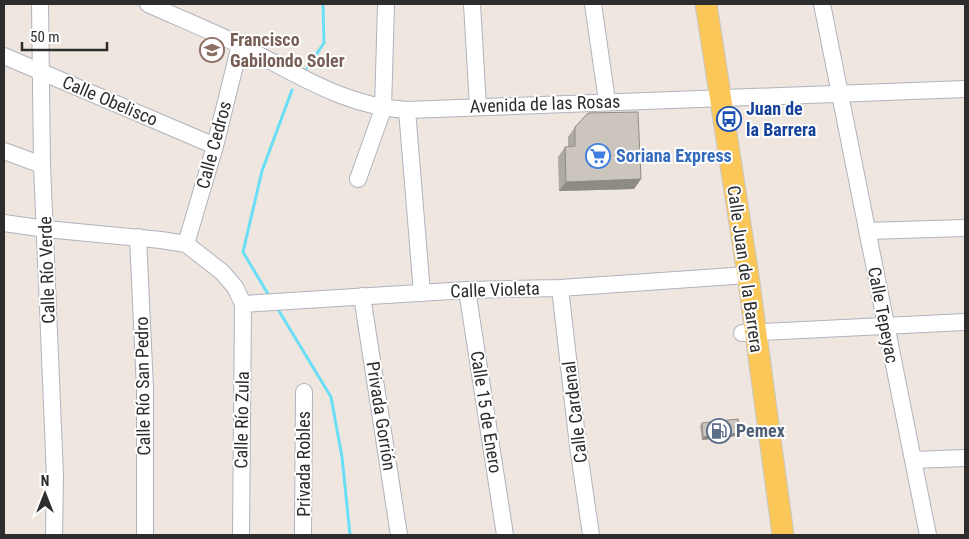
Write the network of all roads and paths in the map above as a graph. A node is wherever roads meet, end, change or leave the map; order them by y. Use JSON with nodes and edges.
{"nodes":[{"id":1,"x":40,"y":4,"type":"edge"},
{"id":2,"x":148,"y":4,"type":"edge"},
{"id":3,"x":386,"y":4,"type":"edge"},
{"id":4,"x":472,"y":4,"type":"edge"},
{"id":5,"x":593,"y":4,"type":"edge"},
{"id":6,"x":693,"y":4,"type":"edge"},
{"id":7,"x":706,"y":4,"type":"edge"},
{"id":8,"x":822,"y":4,"type":"edge"},
{"id":9,"x":240,"y":45,"type":"junction"},
{"id":10,"x":4,"y":56,"type":"edge"},
{"id":11,"x":41,"y":72,"type":"junction"},
{"id":12,"x":965,"y":89,"type":"edge"},
{"id":13,"x":839,"y":94,"type":"junction"},
{"id":14,"x":713,"y":97,"type":"junction"},
{"id":15,"x":607,"y":101,"type":"junction"},
{"id":16,"x":478,"y":107,"type":"junction"},
{"id":17,"x":383,"y":109,"type":"junction"},
{"id":18,"x":407,"y":110,"type":"junction"},
{"id":19,"x":216,"y":146,"type":"junction"},
{"id":20,"x":4,"y":152,"type":"edge"},
{"id":21,"x":42,"y":165,"type":"junction"},
{"id":22,"x":358,"y":179,"type":"dead end"},
{"id":23,"x":4,"y":223,"type":"edge"},
{"id":24,"x":965,"y":228,"type":"edge"},
{"id":25,"x":46,"y":229,"type":"junction"},
{"id":26,"x":867,"y":232,"type":"junction"},
{"id":27,"x":138,"y":238,"type":"junction"},
{"id":28,"x":186,"y":244,"type":"junction"},
{"id":29,"x":741,"y":275,"type":"junction"},
{"id":30,"x":560,"y":288,"type":"junction"},
{"id":31,"x":467,"y":290,"type":"junction"},
{"id":32,"x":422,"y":293,"type":"junction"},
{"id":33,"x":362,"y":296,"type":"junction"},
{"id":34,"x":243,"y":304,"type":"junction"},
{"id":35,"x":965,"y":322,"type":"edge"},
{"id":36,"x":886,"y":326,"type":"junction"},
{"id":37,"x":749,"y":333,"type":"junction"},
{"id":38,"x":304,"y":392,"type":"dead end"},
{"id":39,"x":761,"y":423,"type":"junction"},
{"id":40,"x":965,"y":458,"type":"edge"},
{"id":41,"x":913,"y":460,"type":"junction"},
{"id":42,"x":54,"y":535,"type":"edge"},
{"id":43,"x":145,"y":535,"type":"edge"},
{"id":44,"x":240,"y":535,"type":"edge"},
{"id":45,"x":303,"y":535,"type":"edge"},
{"id":46,"x":399,"y":535,"type":"edge"},
{"id":47,"x":505,"y":535,"type":"edge"},
{"id":48,"x":591,"y":535,"type":"edge"},
{"id":49,"x":770,"y":535,"type":"edge"},
{"id":50,"x":783,"y":535,"type":"edge"},
{"id":51,"x":928,"y":535,"type":"edge"}],
"edges":[{"from":1,"to":11,"type":"street","name":"Calle Río Verde"},
{"from":2,"to":9,"type":"street","name":"Avenida de las Rosas"},
{"from":3,"to":17,"type":"street"},
{"from":4,"to":16,"type":"street"},
{"from":5,"to":15,"type":"street"},
{"from":6,"to":14,"type":"main road","name":"Calle Juan de la Barrera"},
{"from":7,"to":14,"type":"main road","name":"Calle Juan de la Barrera"},
{"from":8,"to":13,"type":"street","name":"Calle Tepeyac"},
{"from":9,"to":17,"type":"street","name":"Avenida de las Rosas"},
{"from":9,"to":19,"type":"street","name":"Calle Cedros"},
{"from":10,"to":11,"type":"street","name":"Calle Obelisco"},
{"from":11,"to":19,"type":"street","name":"Calle Obelisco"},
{"from":11,"to":21,"type":"street","name":"Calle Río Verde"},
{"from":12,"to":13,"type":"street","name":"Avenida de las Rosas"},
{"from":13,"to":14,"type":"street","name":"Avenida de las Rosas"},
{"from":13,"to":26,"type":"street","name":"Calle Tepeyac"},
{"from":14,"to":15,"type":"street","name":"Avenida de las Rosas"},
{"from":14,"to":29,"type":"main road","name":"Calle Juan de la Barrera"},
{"from":15,"to":16,"type":"street","name":"Avenida de las Rosas"},
{"from":16,"to":18,"type":"street","name":"Avenida de las Rosas"},
{"from":17,"to":18,"type":"street","name":"Avenida de las Rosas"},
{"from":17,"to":22,"type":"street"},
{"from":18,"to":32,"type":"street"},
{"from":19,"to":28,"type":"street","name":"Calle Cedros"},
{"from":20,"to":21,"type":"street"},
{"from":21,"to":25,"type":"street","name":"Calle Río Verde"},
{"from":23,"to":25,"type":"street"},
{"from":24,"to":26,"type":"street"},
{"from":25,"to":27,"type":"street"},
{"from":25,"to":42,"type":"street","name":"Calle Río Verde"},
{"from":26,"to":36,"type":"street","name":"Calle Tepeyac"},
{"from":27,"to":28,"type":"street"},
{"from":27,"to":43,"type":"street","name":"Calle Río San Pedro"},
{"from":28,"to":34,"type":"street"},
{"from":29,"to":30,"type":"street","name":"Calle Violeta"},
{"from":29,"to":37,"type":"main road","name":"Calle Juan de la Barrera"},
{"from":30,"to":31,"type":"street","name":"Calle Violeta"},
{"from":30,"to":48,"type":"street","name":"Calle Cardenal"},
{"from":31,"to":32,"type":"street","name":"Calle Violeta"},
{"from":31,"to":47,"type":"street","name":"Calle 15 de Enero"},
{"from":32,"to":33,"type":"street","name":"Calle Violeta"},
{"from":33,"to":34,"type":"street","name":"Calle Violeta"},
{"from":33,"to":46,"type":"street","name":"Privada Gorrión"},
{"from":34,"to":44,"type":"street","name":"Calle Río Zula"},
{"from":35,"to":36,"type":"street"},
{"from":36,"to":37,"type":"street"},
{"from":36,"to":41,"type":"street","name":"Calle Tepeyac"},
{"from":37,"to":39,"type":"main road","name":"Calle Juan de la Barrera"},
{"from":38,"to":45,"type":"street","name":"Privada Robles"},
{"from":39,"to":49,"type":"main road","name":"Calle Juan de la Barrera"},
{"from":39,"to":50,"type":"main road","name":"Calle Juan de la Barrera"},
{"from":40,"to":41,"type":"street"},
{"from":41,"to":51,"type":"street","name":"Calle Tepeyac"}]}
